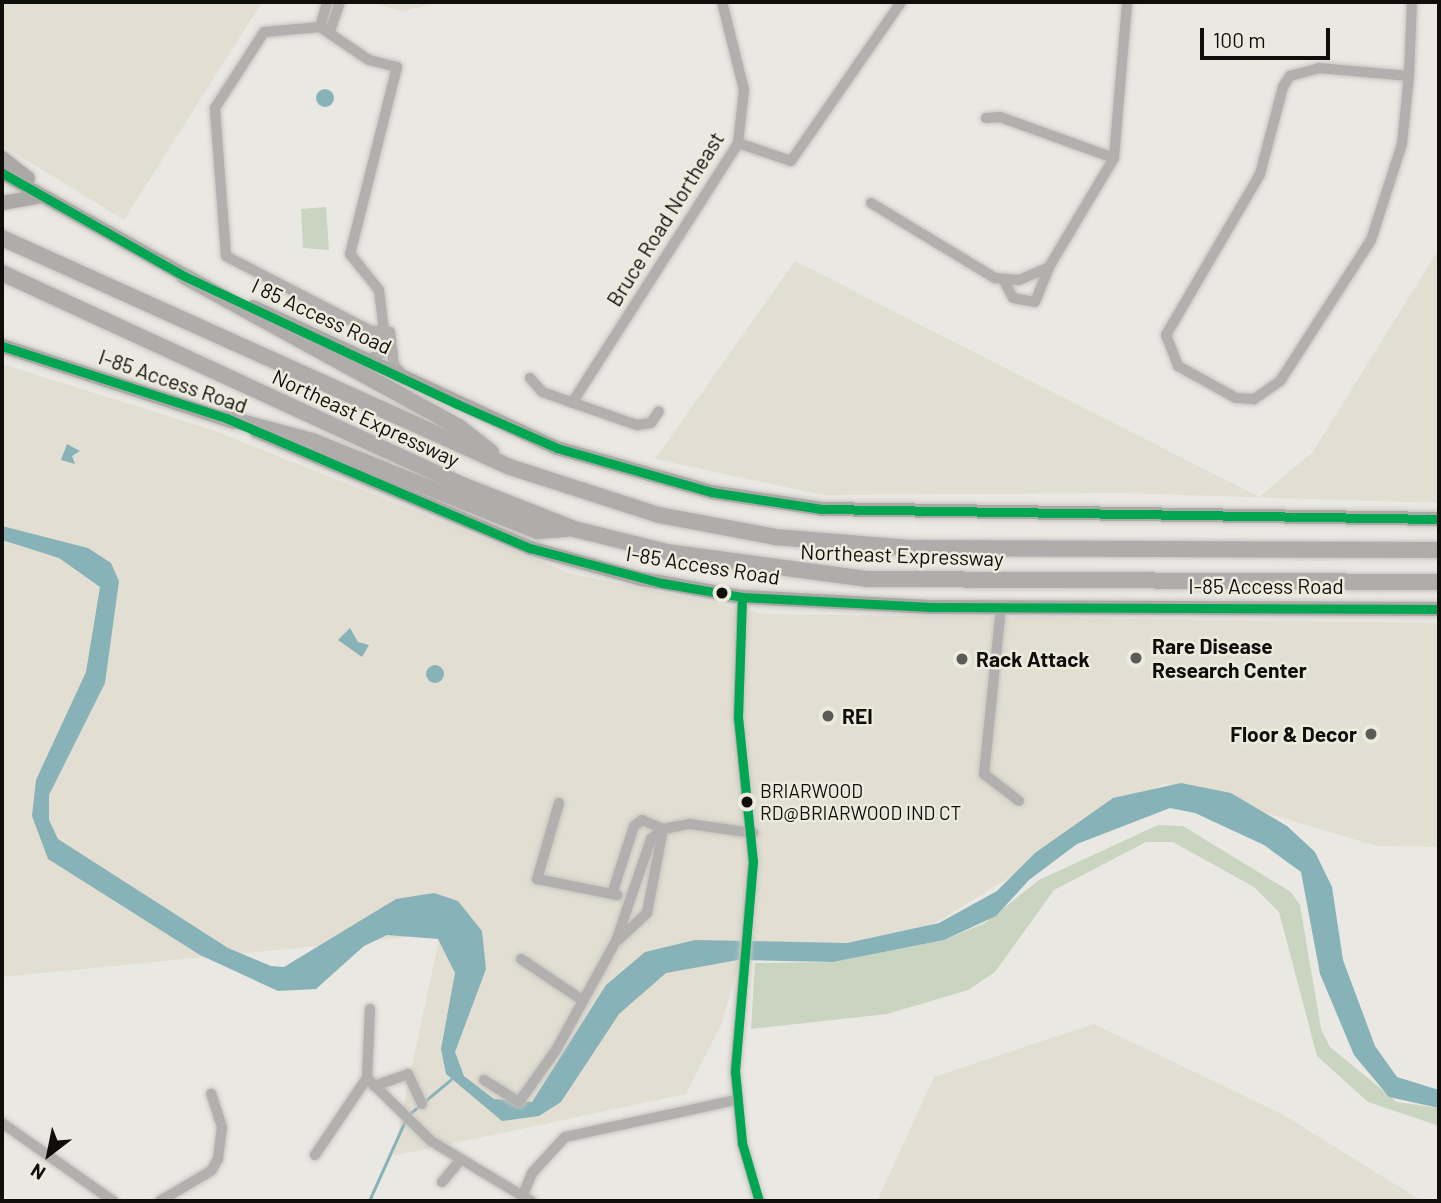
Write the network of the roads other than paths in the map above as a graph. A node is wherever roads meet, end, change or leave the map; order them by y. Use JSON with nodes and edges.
{"nodes":[{"id":1,"x":722,"y":2,"type":"edge"},
{"id":2,"x":901,"y":2,"type":"edge"},
{"id":3,"x":1127,"y":2,"type":"edge"},
{"id":4,"x":1412,"y":2,"type":"edge"},
{"id":5,"x":332,"y":6,"type":"edge"},
{"id":6,"x":325,"y":29,"type":"junction"},
{"id":7,"x":1409,"y":76,"type":"junction"},
{"id":8,"x":986,"y":118,"type":"dead end"},
{"id":9,"x":738,"y":143,"type":"junction"},
{"id":10,"x":2,"y":158,"type":"edge"},
{"id":11,"x":1114,"y":158,"type":"junction"},
{"id":12,"x":2,"y":173,"type":"edge"},
{"id":13,"x":41,"y":196,"type":"junction"},
{"id":14,"x":2,"y":203,"type":"edge"},
{"id":15,"x":872,"y":203,"type":"dead end"},
{"id":16,"x":8,"y":241,"type":"edge"},
{"id":17,"x":1049,"y":267,"type":"junction"},
{"id":18,"x":5,"y":275,"type":"edge"},
{"id":19,"x":184,"y":276,"type":"junction"},
{"id":20,"x":1003,"y":279,"type":"junction"},
{"id":21,"x":384,"y":331,"type":"junction"},
{"id":22,"x":2,"y":346,"type":"edge"},
{"id":23,"x":389,"y":352,"type":"junction"},
{"id":24,"x":366,"y":360,"type":"junction"},
{"id":25,"x":530,"y":378,"type":"dead end"},
{"id":26,"x":406,"y":379,"type":"junction"},
{"id":27,"x":572,"y":403,"type":"junction"},
{"id":28,"x":659,"y":411,"type":"dead end"},
{"id":29,"x":226,"y":418,"type":"junction"},
{"id":30,"x":510,"y":467,"type":"junction"},
{"id":31,"x":1439,"y":519,"type":"edge"},
{"id":32,"x":574,"y":529,"type":"junction"},
{"id":33,"x":1439,"y":551,"type":"edge"},
{"id":34,"x":1439,"y":582,"type":"edge"},
{"id":35,"x":741,"y":597,"type":"junction"},
{"id":36,"x":1001,"y":607,"type":"junction"},
{"id":37,"x":1439,"y":609,"type":"edge"},
{"id":38,"x":1019,"y":800,"type":"dead end"},
{"id":39,"x":559,"y":803,"type":"dead end"},
{"id":40,"x":663,"y":829,"type":"junction"},
{"id":41,"x":753,"y":834,"type":"junction"},
{"id":42,"x":612,"y":894,"type":"junction"},
{"id":43,"x":630,"y":897,"type":"junction"},
{"id":44,"x":616,"y":941,"type":"junction"},
{"id":45,"x":521,"y":959,"type":"dead end"},
{"id":46,"x":582,"y":1000,"type":"junction"},
{"id":47,"x":370,"y":1010,"type":"dead end"},
{"id":48,"x":484,"y":1080,"type":"dead end"},
{"id":49,"x":370,"y":1082,"type":"junction"},
{"id":50,"x":211,"y":1094,"type":"dead end"},
{"id":51,"x":736,"y":1100,"type":"junction"},
{"id":52,"x":422,"y":1104,"type":"dead end"},
{"id":53,"x":2,"y":1123,"type":"edge"},
{"id":54,"x":315,"y":1155,"type":"dead end"},
{"id":55,"x":459,"y":1162,"type":"junction"},
{"id":56,"x":442,"y":1182,"type":"dead end"},
{"id":57,"x":527,"y":1199,"type":"edge"},
{"id":58,"x":113,"y":1201,"type":"edge"},
{"id":59,"x":160,"y":1201,"type":"edge"},
{"id":60,"x":757,"y":1201,"type":"edge"}],
"edges":[{"from":1,"to":9,"type":"street","name":"Bruce Road Northeast"},
{"from":2,"to":9,"type":"street"},
{"from":3,"to":11,"type":"street"},
{"from":4,"to":7,"type":"street"},
{"from":5,"to":6,"type":"street"},
{"from":6,"to":21,"type":"street"},
{"from":6,"to":21,"type":"street"},
{"from":7,"to":7,"type":"street"},
{"from":8,"to":11,"type":"street"},
{"from":9,"to":27,"type":"street","name":"Bruce Road Northeast"},
{"from":10,"to":13,"type":"main road"},
{"from":11,"to":17,"type":"street"},
{"from":12,"to":13,"type":"main road"},
{"from":13,"to":14,"type":"main road"},
{"from":13,"to":19,"type":"main road"},
{"from":15,"to":20,"type":"street"},
{"from":16,"to":30,"type":"highway","name":"Northeast Expressway"},
{"from":17,"to":20,"type":"street"},
{"from":17,"to":20,"type":"street"},
{"from":18,"to":32,"type":"highway","name":"Northeast Expressway"},
{"from":19,"to":24,"type":"main road","name":"I 85 Access Road"},
{"from":19,"to":30,"type":"highway"},
{"from":21,"to":23,"type":"street"},
{"from":22,"to":29,"type":"main road","name":"I-85 Access Road"},
{"from":23,"to":24,"type":"street"},
{"from":23,"to":26,"type":"street"},
{"from":24,"to":26,"type":"main road","name":"I 85 Access Road"},
{"from":25,"to":27,"type":"street"},
{"from":26,"to":31,"type":"main road","name":"I 85 Access Road"},
{"from":27,"to":28,"type":"street"},
{"from":29,"to":32,"type":"highway"},
{"from":29,"to":35,"type":"main road","name":"I-85 Access Road"},
{"from":30,"to":33,"type":"highway","name":"Northeast Expressway"},
{"from":32,"to":34,"type":"highway","name":"Northeast Expressway"},
{"from":35,"to":36,"type":"main road","name":"I-85 Access Road"},
{"from":35,"to":41,"type":"street"},
{"from":36,"to":37,"type":"main road","name":"I-85 Access Road"},
{"from":36,"to":38,"type":"street"},
{"from":39,"to":42,"type":"street"},
{"from":40,"to":41,"type":"street"},
{"from":40,"to":42,"type":"street"},
{"from":40,"to":43,"type":"street"},
{"from":40,"to":44,"type":"street"},
{"from":41,"to":51,"type":"street"},
{"from":42,"to":43,"type":"street"},
{"from":43,"to":44,"type":"street"},
{"from":44,"to":46,"type":"street"},
{"from":45,"to":46,"type":"street"},
{"from":46,"to":48,"type":"street"},
{"from":47,"to":49,"type":"street"},
{"from":49,"to":52,"type":"street"},
{"from":49,"to":54,"type":"street"},
{"from":49,"to":55,"type":"street"},
{"from":50,"to":59,"type":"street"},
{"from":51,"to":57,"type":"street"},
{"from":51,"to":60,"type":"street"},
{"from":53,"to":58,"type":"street"},
{"from":55,"to":56,"type":"street"},
{"from":55,"to":57,"type":"street"}]}
